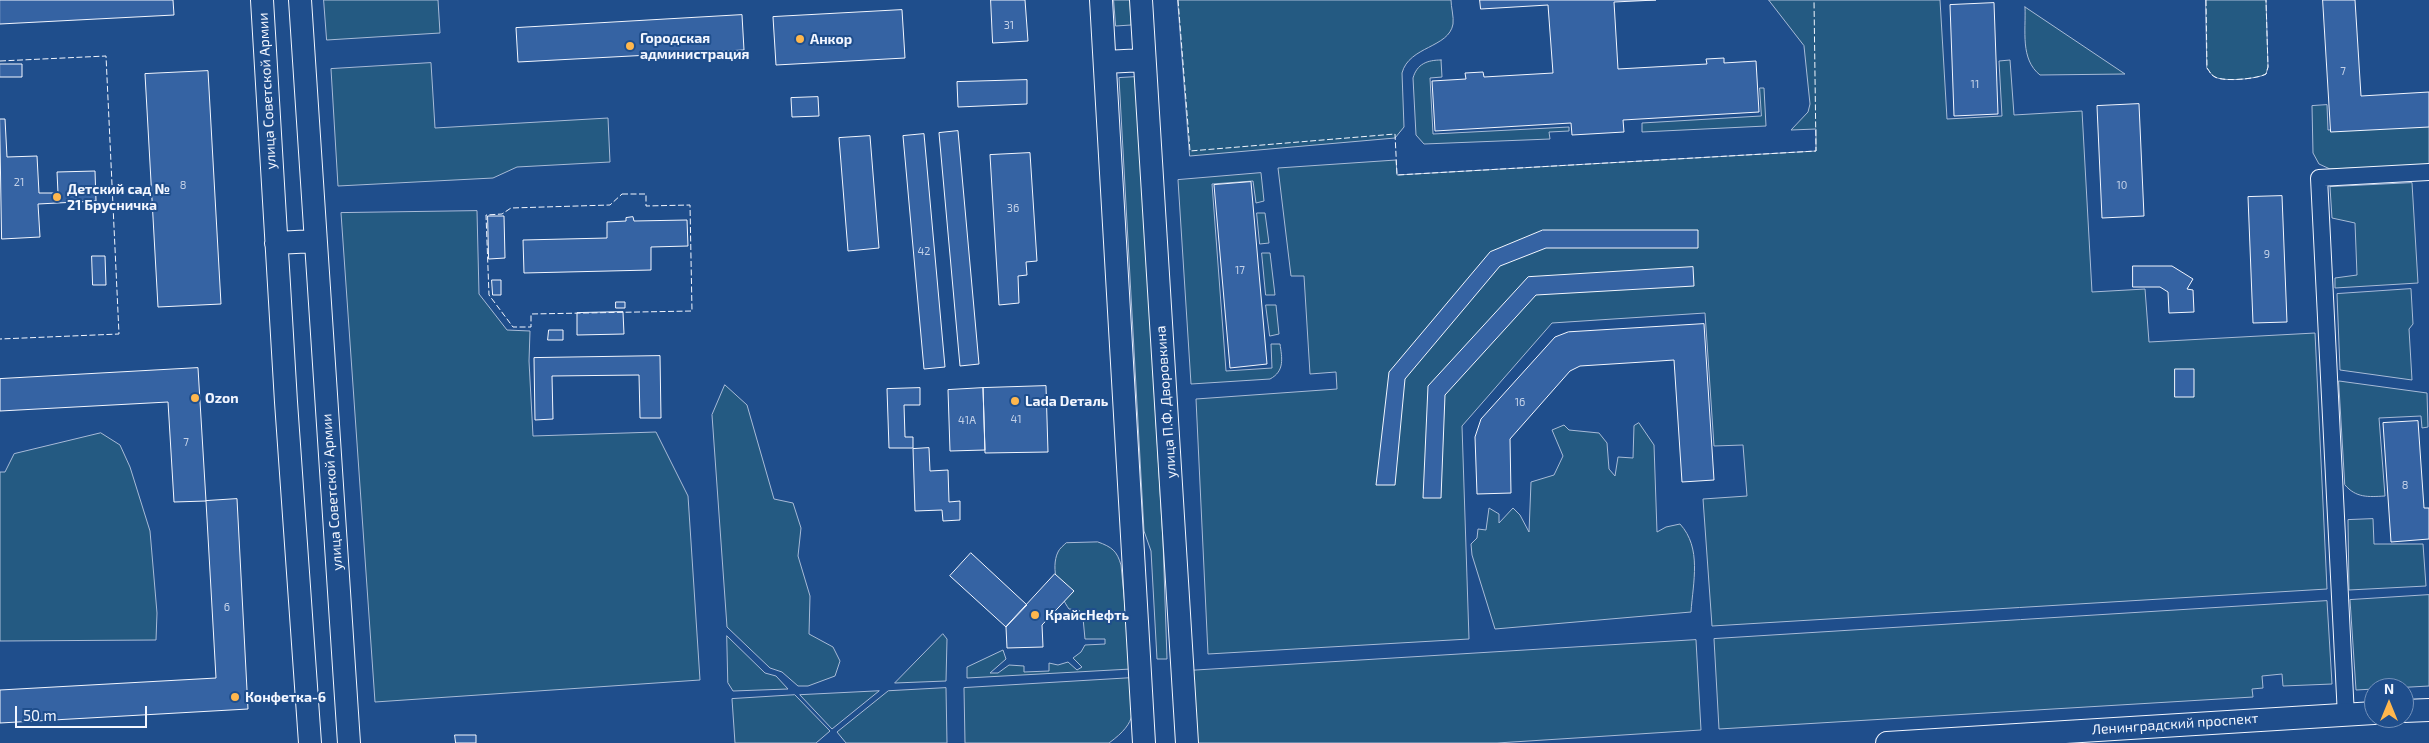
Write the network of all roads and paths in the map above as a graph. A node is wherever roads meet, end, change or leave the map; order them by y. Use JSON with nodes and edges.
{"nodes":[{"id":1,"x":262,"y":0,"type":"edge"},
{"id":2,"x":300,"y":0,"type":"edge"},
{"id":3,"x":1101,"y":0,"type":"edge"},
{"id":4,"x":1141,"y":0,"type":"edge"},
{"id":5,"x":1144,"y":60,"type":"junction"},
{"id":6,"x":1104,"y":62,"type":"junction"},
{"id":7,"x":2429,"y":172,"type":"edge"},
{"id":8,"x":315,"y":241,"type":"junction"},
{"id":9,"x":276,"y":242,"type":"junction"},
{"id":10,"x":2429,"y":710,"type":"edge"},
{"id":11,"x":2414,"y":711,"type":"edge"},
{"id":12,"x":2364,"y":714,"type":"edge"},
{"id":13,"x":2346,"y":716,"type":"junction"},
{"id":14,"x":310,"y":743,"type":"edge"},
{"id":15,"x":349,"y":743,"type":"edge"},
{"id":16,"x":1144,"y":743,"type":"edge"},
{"id":17,"x":1186,"y":743,"type":"edge"},
{"id":18,"x":1887,"y":743,"type":"edge"}],
"edges":[{"from":1,"to":9,"type":"street","name":"улица Советской Армии"},
{"from":2,"to":8,"type":"street","name":"улица Советской Армии"},
{"from":3,"to":6,"type":"street"},
{"from":4,"to":5,"type":"street","name":"улица П.Ф. Дворовкина"},
{"from":5,"to":6,"type":"street"},
{"from":5,"to":17,"type":"street","name":"улица П.Ф. Дворовкина"},
{"from":6,"to":16,"type":"street"},
{"from":7,"to":13,"type":"street"},
{"from":8,"to":9,"type":"street"},
{"from":8,"to":15,"type":"street","name":"улица Советской Армии"},
{"from":9,"to":14,"type":"street","name":"улица Советской Армии"},
{"from":10,"to":11,"type":"street"},
{"from":12,"to":13,"type":"street","name":"Ленинградский проспект"},
{"from":13,"to":18,"type":"street","name":"Ленинградский проспект"}]}
